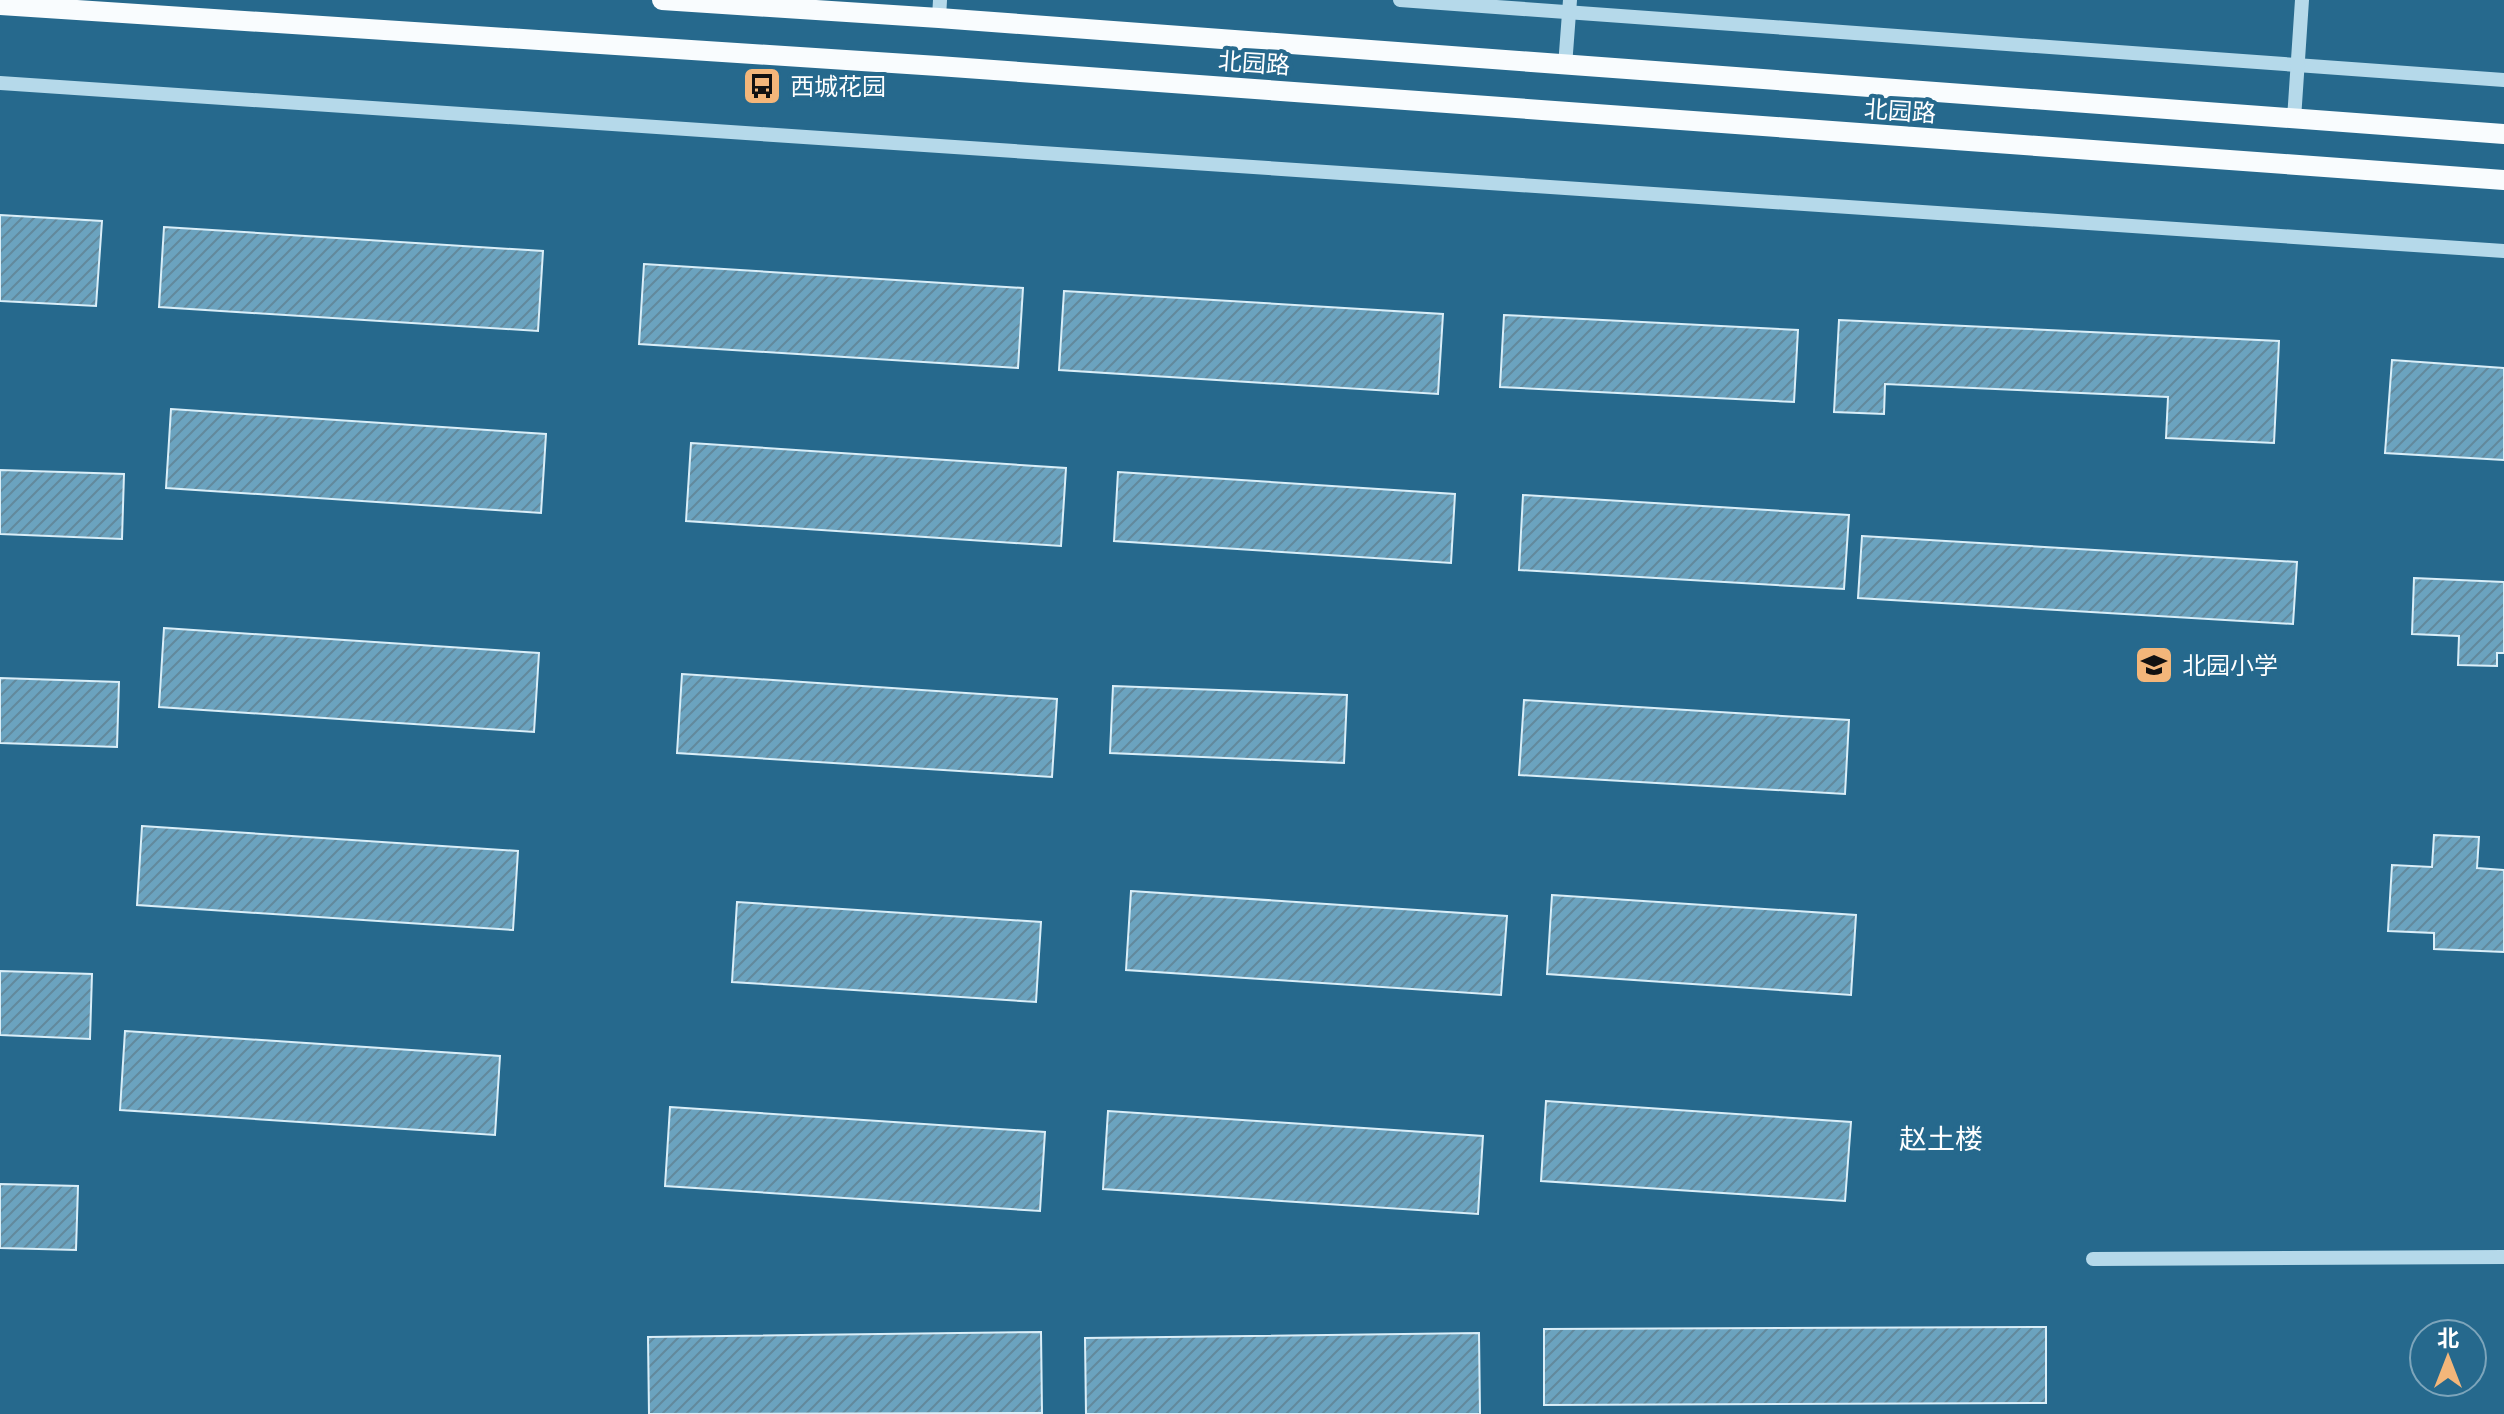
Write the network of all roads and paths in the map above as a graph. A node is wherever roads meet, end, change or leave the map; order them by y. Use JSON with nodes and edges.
{"nodes":[{"id":1,"x":662,"y":0,"type":"edge"},
{"id":2,"x":1400,"y":0,"type":"edge"},
{"id":3,"x":2302,"y":0,"type":"edge"},
{"id":4,"x":0,"y":5,"type":"edge"},
{"id":5,"x":1569,"y":6,"type":"edge"},
{"id":6,"x":939,"y":9,"type":"edge"},
{"id":7,"x":2298,"y":65,"type":"junction"},
{"id":8,"x":1565,"y":66,"type":"junction"},
{"id":9,"x":2504,"y":80,"type":"edge"},
{"id":10,"x":0,"y":83,"type":"edge"},
{"id":11,"x":2294,"y":119,"type":"junction"},
{"id":12,"x":2504,"y":134,"type":"edge"},
{"id":13,"x":2504,"y":180,"type":"edge"},
{"id":14,"x":2504,"y":251,"type":"edge"},
{"id":15,"x":2504,"y":1257,"type":"edge"},
{"id":16,"x":2093,"y":1259,"type":"dead end"}],
"edges":[{"from":1,"to":6,"type":"main road","name":"北园路"},
{"from":2,"to":5,"type":"street"},
{"from":3,"to":7,"type":"street"},
{"from":4,"to":13,"type":"main road","name":"北园路"},
{"from":5,"to":7,"type":"street"},
{"from":5,"to":8,"type":"street"},
{"from":6,"to":8,"type":"main road","name":"北园路"},
{"from":7,"to":9,"type":"street"},
{"from":7,"to":11,"type":"street"},
{"from":8,"to":11,"type":"main road","name":"北园路"},
{"from":10,"to":14,"type":"street"},
{"from":11,"to":12,"type":"main road","name":"北园路"},
{"from":15,"to":16,"type":"street"}]}
